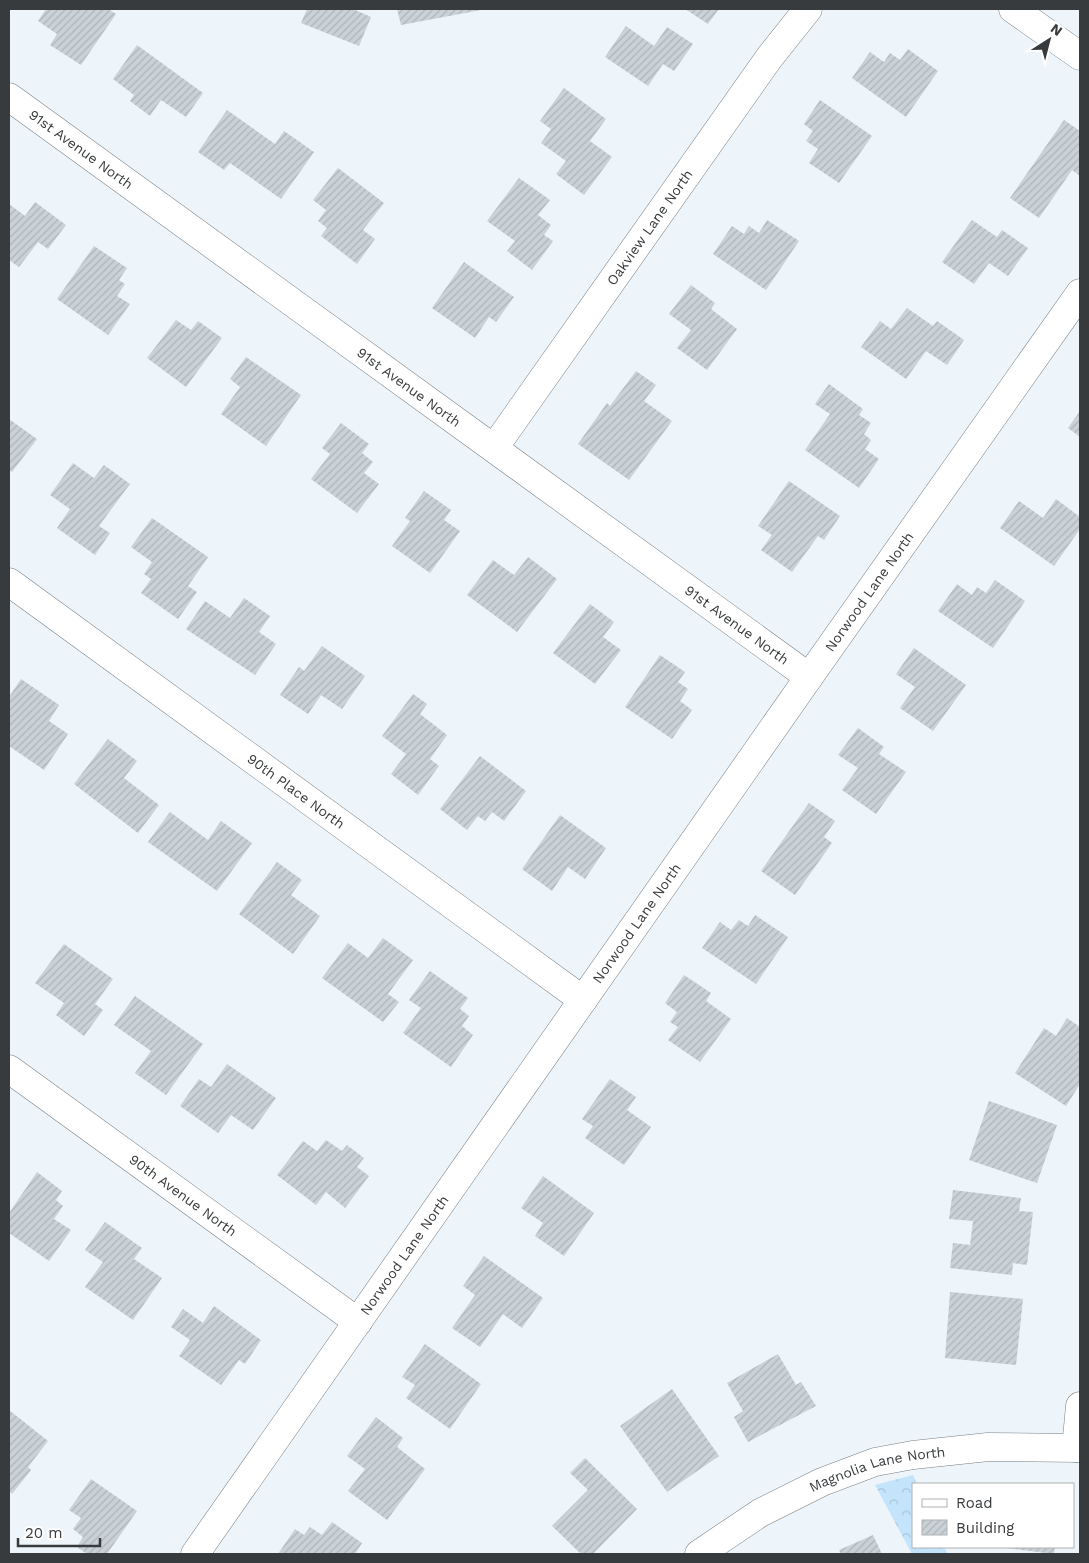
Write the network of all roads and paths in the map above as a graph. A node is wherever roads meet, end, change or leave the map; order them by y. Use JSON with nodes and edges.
{"nodes":[{"id":1,"x":808,"y":9,"type":"edge"},
{"id":2,"x":1013,"y":9,"type":"edge"},
{"id":3,"x":1080,"y":56,"type":"edge"},
{"id":4,"x":9,"y":96,"type":"edge"},
{"id":5,"x":1080,"y":294,"type":"edge"},
{"id":6,"x":494,"y":448,"type":"junction"},
{"id":7,"x":9,"y":582,"type":"edge"},
{"id":8,"x":809,"y":677,"type":"junction"},
{"id":9,"x":583,"y":1000,"type":"junction"},
{"id":10,"x":9,"y":1069,"type":"edge"},
{"id":11,"x":358,"y":1322,"type":"junction"},
{"id":12,"x":1080,"y":1406,"type":"edge"},
{"id":13,"x":1078,"y":1448,"type":"edge"},
{"id":14,"x":195,"y":1554,"type":"edge"},
{"id":15,"x":699,"y":1554,"type":"edge"}],
"edges":[{"from":1,"to":6,"type":"street","name":"Oakview Lane North"},
{"from":2,"to":3,"type":"street"},
{"from":4,"to":6,"type":"street","name":"91st Avenue North"},
{"from":5,"to":8,"type":"street","name":"Norwood Lane North"},
{"from":6,"to":8,"type":"street","name":"91st Avenue North"},
{"from":7,"to":9,"type":"street","name":"90th Place North"},
{"from":8,"to":9,"type":"street","name":"Norwood Lane North"},
{"from":9,"to":11,"type":"street","name":"Norwood Lane North"},
{"from":10,"to":11,"type":"street","name":"90th Avenue North"},
{"from":11,"to":14,"type":"street","name":"Norwood Lane North"},
{"from":12,"to":13,"type":"street"},
{"from":13,"to":15,"type":"street","name":"Magnolia Lane North"}]}
